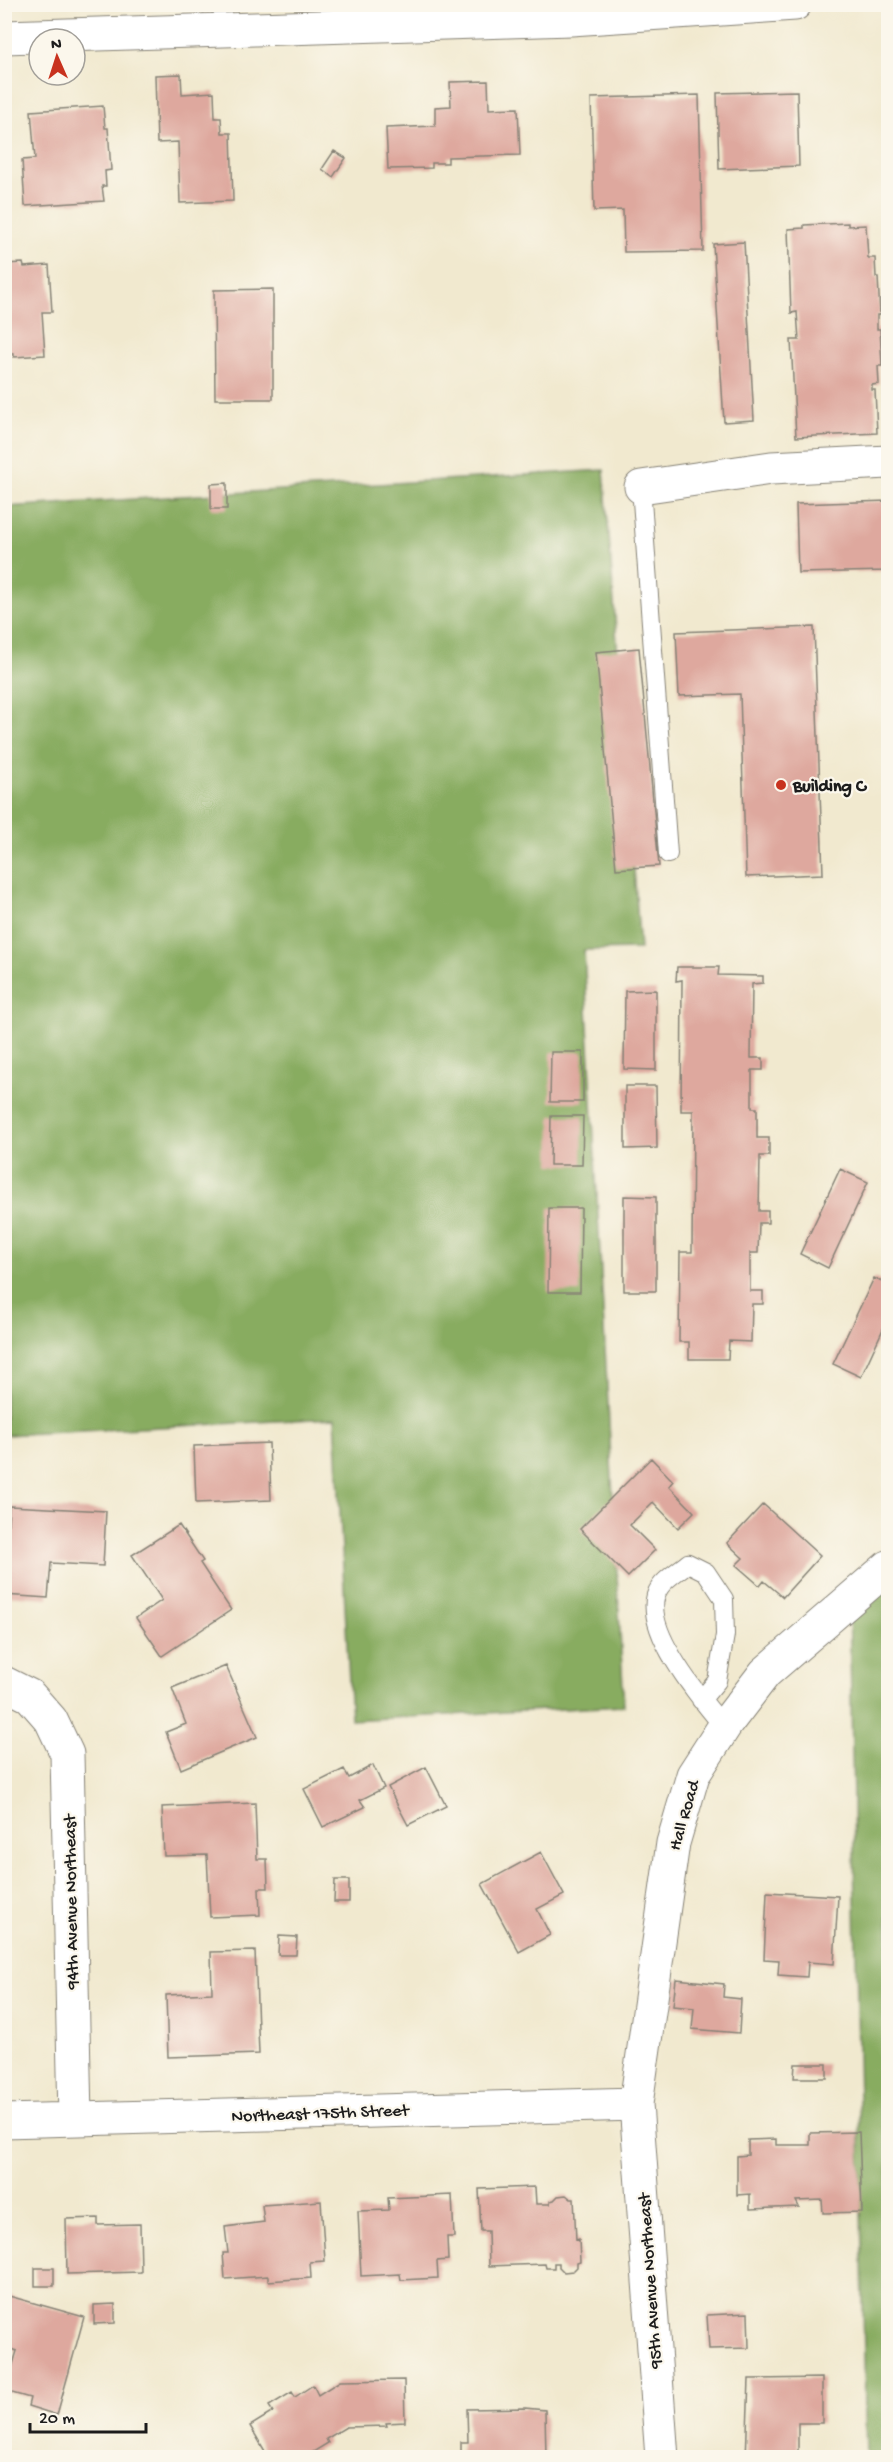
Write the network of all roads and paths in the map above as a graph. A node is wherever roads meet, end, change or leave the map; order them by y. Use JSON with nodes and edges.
{"nodes":[{"id":1,"x":795,"y":4,"type":"edge"},
{"id":2,"x":4,"y":37,"type":"edge"},
{"id":3,"x":888,"y":462,"type":"edge"},
{"id":4,"x":641,"y":487,"type":"joint"},
{"id":5,"x":668,"y":854,"type":"dead end"},
{"id":6,"x":888,"y":1566,"type":"edge"},
{"id":7,"x":17,"y":1690,"type":"edge"},
{"id":8,"x":701,"y":1700,"type":"junction"},
{"id":9,"x":724,"y":1728,"type":"junction"},
{"id":10,"x":636,"y":2104,"type":"junction"},
{"id":11,"x":75,"y":2118,"type":"junction"},
{"id":12,"x":4,"y":2121,"type":"edge"},
{"id":13,"x":662,"y":2457,"type":"edge"}],
"edges":[{"from":1,"to":2,"type":"street"},
{"from":3,"to":4,"type":"street"},
{"from":4,"to":5,"type":"lane"},
{"from":6,"to":9,"type":"street","name":"Hall Road"},
{"from":7,"to":11,"type":"street","name":"94th Avenue Northeast"},
{"from":8,"to":8,"type":"lane"},
{"from":8,"to":9,"type":"lane"},
{"from":9,"to":10,"type":"street","name":"Hall Road"},
{"from":10,"to":11,"type":"street","name":"Northeast 175th Street"},
{"from":10,"to":13,"type":"street","name":"95th Avenue Northeast"},
{"from":11,"to":12,"type":"street","name":"Northeast 175th Street"}]}
